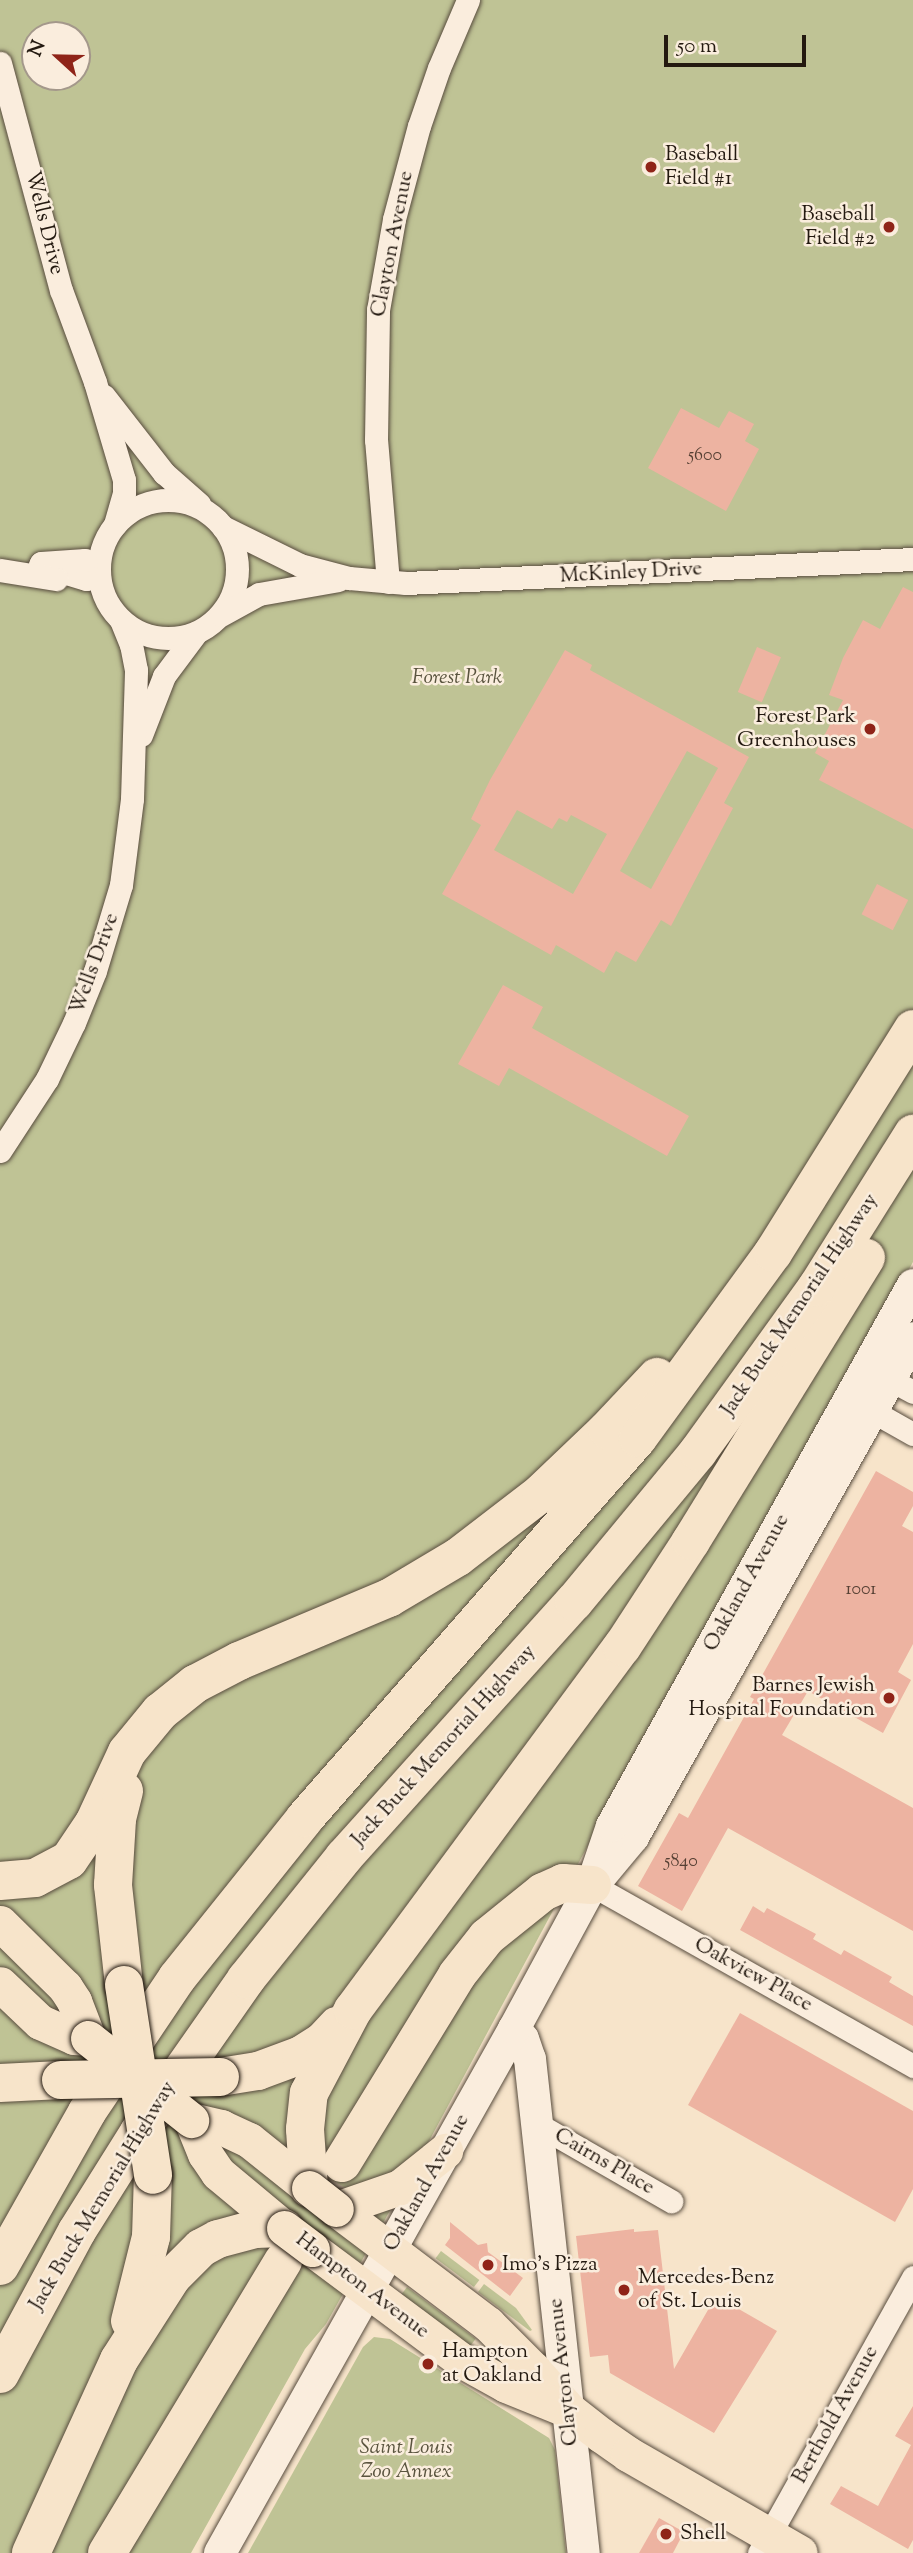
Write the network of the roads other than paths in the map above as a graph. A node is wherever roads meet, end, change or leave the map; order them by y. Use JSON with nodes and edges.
{"nodes":[{"id":1,"x":468,"y":0,"type":"edge"},
{"id":2,"x":0,"y":63,"type":"edge"},
{"id":3,"x":95,"y":382,"type":"junction"},
{"id":4,"x":216,"y":521,"type":"junction"},
{"id":5,"x":110,"y":532,"type":"junction"},
{"id":6,"x":913,"y":559,"type":"edge"},
{"id":7,"x":0,"y":561,"type":"edge"},
{"id":8,"x":0,"y":570,"type":"edge"},
{"id":9,"x":349,"y":579,"type":"junction"},
{"id":10,"x":388,"y":582,"type":"junction"},
{"id":11,"x":105,"y":599,"type":"junction"},
{"id":12,"x":219,"y":616,"type":"junction"},
{"id":13,"x":121,"y":620,"type":"junction"},
{"id":14,"x":196,"y":633,"type":"junction"},
{"id":15,"x":134,"y":758,"type":"junction"},
{"id":16,"x":913,"y":1029,"type":"edge"},
{"id":17,"x":913,"y":1134,"type":"edge"},
{"id":18,"x":0,"y":1151,"type":"edge"},
{"id":19,"x":913,"y":1179,"type":"edge"},
{"id":20,"x":913,"y":1285,"type":"edge"},
{"id":21,"x":741,"y":1300,"type":"junction"},
{"id":22,"x":913,"y":1338,"type":"edge"},
{"id":23,"x":890,"y":1380,"type":"edge"},
{"id":24,"x":861,"y":1405,"type":"junction"},
{"id":25,"x":913,"y":1434,"type":"edge"},
{"id":26,"x":146,"y":1729,"type":"junction"},
{"id":27,"x":0,"y":1881,"type":"edge"},
{"id":28,"x":592,"y":1885,"type":"junction"},
{"id":29,"x":0,"y":1923,"type":"edge"},
{"id":30,"x":0,"y":1984,"type":"edge"},
{"id":31,"x":353,"y":2010,"type":"junction"},
{"id":32,"x":514,"y":2029,"type":"junction"},
{"id":33,"x":88,"y":2038,"type":"junction"},
{"id":34,"x":913,"y":2066,"type":"edge"},
{"id":35,"x":140,"y":2080,"type":"junction"},
{"id":36,"x":0,"y":2083,"type":"edge"},
{"id":37,"x":191,"y":2120,"type":"junction"},
{"id":38,"x":537,"y":2124,"type":"junction"},
{"id":39,"x":445,"y":2151,"type":"junction"},
{"id":40,"x":342,"y":2163,"type":"tunnel mouth"},
{"id":41,"x":322,"y":2198,"type":"junction"},
{"id":42,"x":671,"y":2201,"type":"dead end"},
{"id":43,"x":293,"y":2246,"type":"junction"},
{"id":44,"x":390,"y":2249,"type":"junction"},
{"id":45,"x":0,"y":2266,"type":"edge"},
{"id":46,"x":913,"y":2277,"type":"edge"},
{"id":47,"x":366,"y":2291,"type":"junction"},
{"id":48,"x":119,"y":2360,"type":"junction"},
{"id":49,"x":0,"y":2374,"type":"edge"},
{"id":50,"x":569,"y":2410,"type":"junction"},
{"id":51,"x":764,"y":2544,"type":"edge"},
{"id":52,"x":32,"y":2553,"type":"edge"},
{"id":53,"x":107,"y":2553,"type":"edge"},
{"id":54,"x":220,"y":2553,"type":"edge"},
{"id":55,"x":584,"y":2553,"type":"edge"},
{"id":56,"x":800,"y":2553,"type":"edge"}],
"edges":[{"from":1,"to":10,"type":"street","name":"Clayton Avenue"},
{"from":2,"to":3,"type":"street","name":"Wells Drive"},
{"from":3,"to":4,"type":"street","name":"Wells Drive"},
{"from":3,"to":5,"type":"street","name":"Wells Drive"},
{"from":4,"to":5,"type":"street"},
{"from":4,"to":9,"type":"street","name":"McKinley Drive"},
{"from":4,"to":12,"type":"street"},
{"from":5,"to":7,"type":"street"},
{"from":5,"to":11,"type":"street"},
{"from":6,"to":10,"type":"street","name":"McKinley Drive"},
{"from":8,"to":11,"type":"street"},
{"from":9,"to":10,"type":"street","name":"McKinley Drive"},
{"from":9,"to":12,"type":"street","name":"McKinley Drive"},
{"from":11,"to":13,"type":"street"},
{"from":12,"to":14,"type":"street"},
{"from":13,"to":14,"type":"street"},
{"from":13,"to":15,"type":"street","name":"Wells Drive"},
{"from":14,"to":15,"type":"street","name":"Wells Drive"},
{"from":15,"to":18,"type":"street","name":"Wells Drive"},
{"from":16,"to":21,"type":"highway"},
{"from":17,"to":49,"type":"highway","name":"Jack Buck Memorial Highway"},
{"from":19,"to":31,"type":"highway"},
{"from":20,"to":23,"type":"street","name":"Oakland Avenue"},
{"from":21,"to":26,"type":"highway"},
{"from":21,"to":45,"type":"highway"},
{"from":22,"to":23,"type":"street","name":"Oakland Avenue"},
{"from":23,"to":24,"type":"street","name":"Oakland Avenue"},
{"from":24,"to":25,"type":"street"},
{"from":24,"to":28,"type":"street","name":"Oakland Avenue"},
{"from":26,"to":27,"type":"highway"},
{"from":26,"to":35,"type":"highway","bridge":true},
{"from":28,"to":32,"type":"street","name":"Oakland Avenue"},
{"from":28,"to":34,"type":"street","name":"Oakview Place"},
{"from":28,"to":40,"type":"highway"},
{"from":29,"to":33,"type":"main road"},
{"from":30,"to":33,"type":"main road"},
{"from":31,"to":35,"type":"highway","bridge":true},
{"from":31,"to":41,"type":"highway"},
{"from":32,"to":38,"type":"street","name":"Clayton Avenue"},
{"from":32,"to":39,"type":"street","name":"Oakland Avenue"},
{"from":33,"to":35,"type":"main road","name":"Hampton Avenue","bridge":true},
{"from":35,"to":36,"type":"highway","bridge":true},
{"from":35,"to":37,"type":"main road","name":"Hampton Avenue","bridge":true},
{"from":35,"to":48,"type":"highway","bridge":true},
{"from":37,"to":41,"type":"main road","name":"Hampton Avenue"},
{"from":37,"to":43,"type":"main road","name":"Hampton Avenue"},
{"from":38,"to":42,"type":"street","name":"Cairns Place"},
{"from":38,"to":50,"type":"street","name":"Clayton Avenue"},
{"from":39,"to":41,"type":"main road"},
{"from":39,"to":44,"type":"street","name":"Oakland Avenue"},
{"from":41,"to":44,"type":"main road","name":"Hampton Avenue"},
{"from":43,"to":47,"type":"main road","name":"Hampton Avenue"},
{"from":43,"to":48,"type":"highway"},
{"from":43,"to":53,"type":"highway"},
{"from":44,"to":47,"type":"street","name":"Oakland Avenue"},
{"from":44,"to":50,"type":"main road","name":"Hampton Avenue"},
{"from":46,"to":51,"type":"street","name":"Berthold Avenue"},
{"from":47,"to":50,"type":"main road","name":"Hampton Avenue"},
{"from":47,"to":54,"type":"street","name":"Oakland Avenue"},
{"from":48,"to":52,"type":"highway"},
{"from":50,"to":51,"type":"main road","name":"Hampton Avenue"},
{"from":50,"to":55,"type":"street","name":"Clayton Avenue"},
{"from":51,"to":56,"type":"main road","name":"Hampton Avenue"}]}
